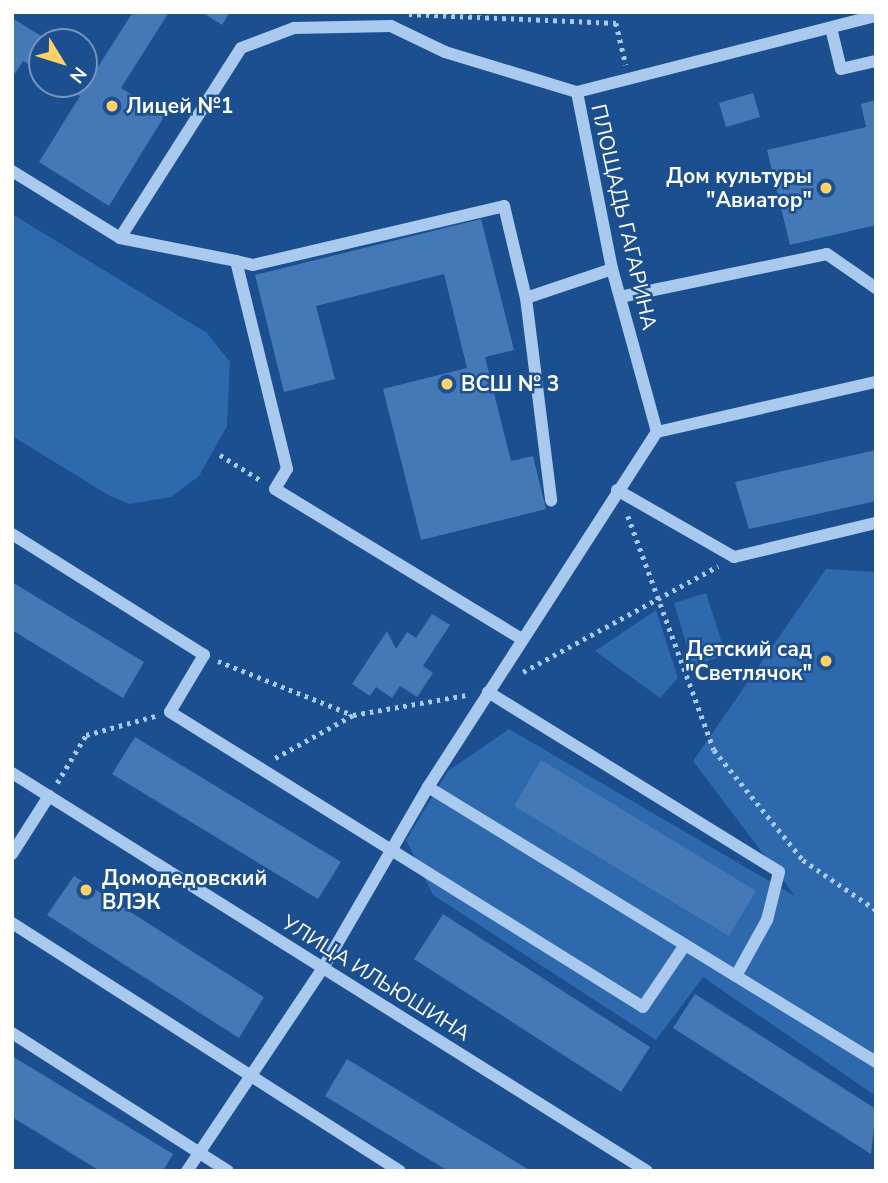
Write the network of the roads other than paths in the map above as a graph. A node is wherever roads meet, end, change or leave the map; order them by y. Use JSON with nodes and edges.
{"nodes":[{"id":1,"x":876,"y":16,"type":"edge"},
{"id":2,"x":831,"y":28,"type":"junction"},
{"id":3,"x":876,"y":61,"type":"edge"},
{"id":4,"x":577,"y":92,"type":"junction"},
{"id":5,"x":12,"y":171,"type":"edge"},
{"id":6,"x":120,"y":238,"type":"junction"},
{"id":7,"x":236,"y":261,"type":"junction"},
{"id":8,"x":612,"y":269,"type":"junction"},
{"id":9,"x":876,"y":288,"type":"edge"},
{"id":10,"x":620,"y":297,"type":"junction"},
{"id":11,"x":526,"y":298,"type":"junction"},
{"id":12,"x":876,"y":382,"type":"edge"},
{"id":13,"x":657,"y":432,"type":"junction"},
{"id":14,"x":618,"y":490,"type":"junction"},
{"id":15,"x":551,"y":500,"type":"dead end"},
{"id":16,"x":876,"y":523,"type":"edge"},
{"id":17,"x":12,"y":534,"type":"edge"},
{"id":18,"x":522,"y":639,"type":"junction"},
{"id":19,"x":488,"y":692,"type":"junction"},
{"id":20,"x":12,"y":773,"type":"edge"},
{"id":21,"x":428,"y":786,"type":"junction"},
{"id":22,"x":49,"y":796,"type":"junction"},
{"id":23,"x":391,"y":848,"type":"junction"},
{"id":24,"x":12,"y":854,"type":"edge"},
{"id":25,"x":12,"y":923,"type":"edge"},
{"id":26,"x":685,"y":945,"type":"junction"},
{"id":27,"x":323,"y":968,"type":"junction"},
{"id":28,"x":736,"y":976,"type":"junction"},
{"id":29,"x":12,"y":1033,"type":"edge"},
{"id":30,"x":876,"y":1062,"type":"edge"},
{"id":31,"x":250,"y":1073,"type":"junction"},
{"id":32,"x":198,"y":1153,"type":"junction"},
{"id":33,"x":187,"y":1171,"type":"edge"},
{"id":34,"x":228,"y":1171,"type":"edge"},
{"id":35,"x":400,"y":1171,"type":"edge"},
{"id":36,"x":647,"y":1171,"type":"edge"}],
"edges":[{"from":1,"to":2,"type":"street","name":"ПЛОЩАДЬ ГАГАРИНА"},
{"from":2,"to":3,"type":"street"},
{"from":2,"to":4,"type":"street","name":"ПЛОЩАДЬ ГАГАРИНА"},
{"from":4,"to":6,"type":"street"},
{"from":4,"to":8,"type":"street","name":"ПЛОЩАДЬ ГАГАРИНА"},
{"from":5,"to":6,"type":"street"},
{"from":6,"to":7,"type":"street"},
{"from":7,"to":11,"type":"street"},
{"from":7,"to":18,"type":"street"},
{"from":8,"to":10,"type":"street","name":"ПЛОЩАДЬ ГАГАРИНА"},
{"from":8,"to":11,"type":"street"},
{"from":9,"to":10,"type":"street"},
{"from":10,"to":13,"type":"street","name":"ПЛОЩАДЬ ГАГАРИНА"},
{"from":11,"to":15,"type":"street"},
{"from":12,"to":13,"type":"street"},
{"from":13,"to":14,"type":"street"},
{"from":14,"to":16,"type":"street"},
{"from":14,"to":18,"type":"street"},
{"from":17,"to":23,"type":"street"},
{"from":18,"to":19,"type":"street"},
{"from":19,"to":21,"type":"street"},
{"from":19,"to":28,"type":"street"},
{"from":20,"to":22,"type":"street","name":"УЛИЦА ИЛЬЮШИНА"},
{"from":21,"to":23,"type":"street"},
{"from":21,"to":26,"type":"street"},
{"from":22,"to":24,"type":"street"},
{"from":22,"to":27,"type":"street","name":"УЛИЦА ИЛЬЮШИНА"},
{"from":23,"to":26,"type":"street"},
{"from":23,"to":27,"type":"street"},
{"from":25,"to":31,"type":"street"},
{"from":26,"to":28,"type":"street"},
{"from":27,"to":31,"type":"street"},
{"from":27,"to":36,"type":"street","name":"УЛИЦА ИЛЬЮШИНА"},
{"from":28,"to":30,"type":"street"},
{"from":29,"to":32,"type":"street"},
{"from":31,"to":32,"type":"street"},
{"from":31,"to":35,"type":"street"},
{"from":32,"to":33,"type":"street"},
{"from":32,"to":34,"type":"street"}]}
